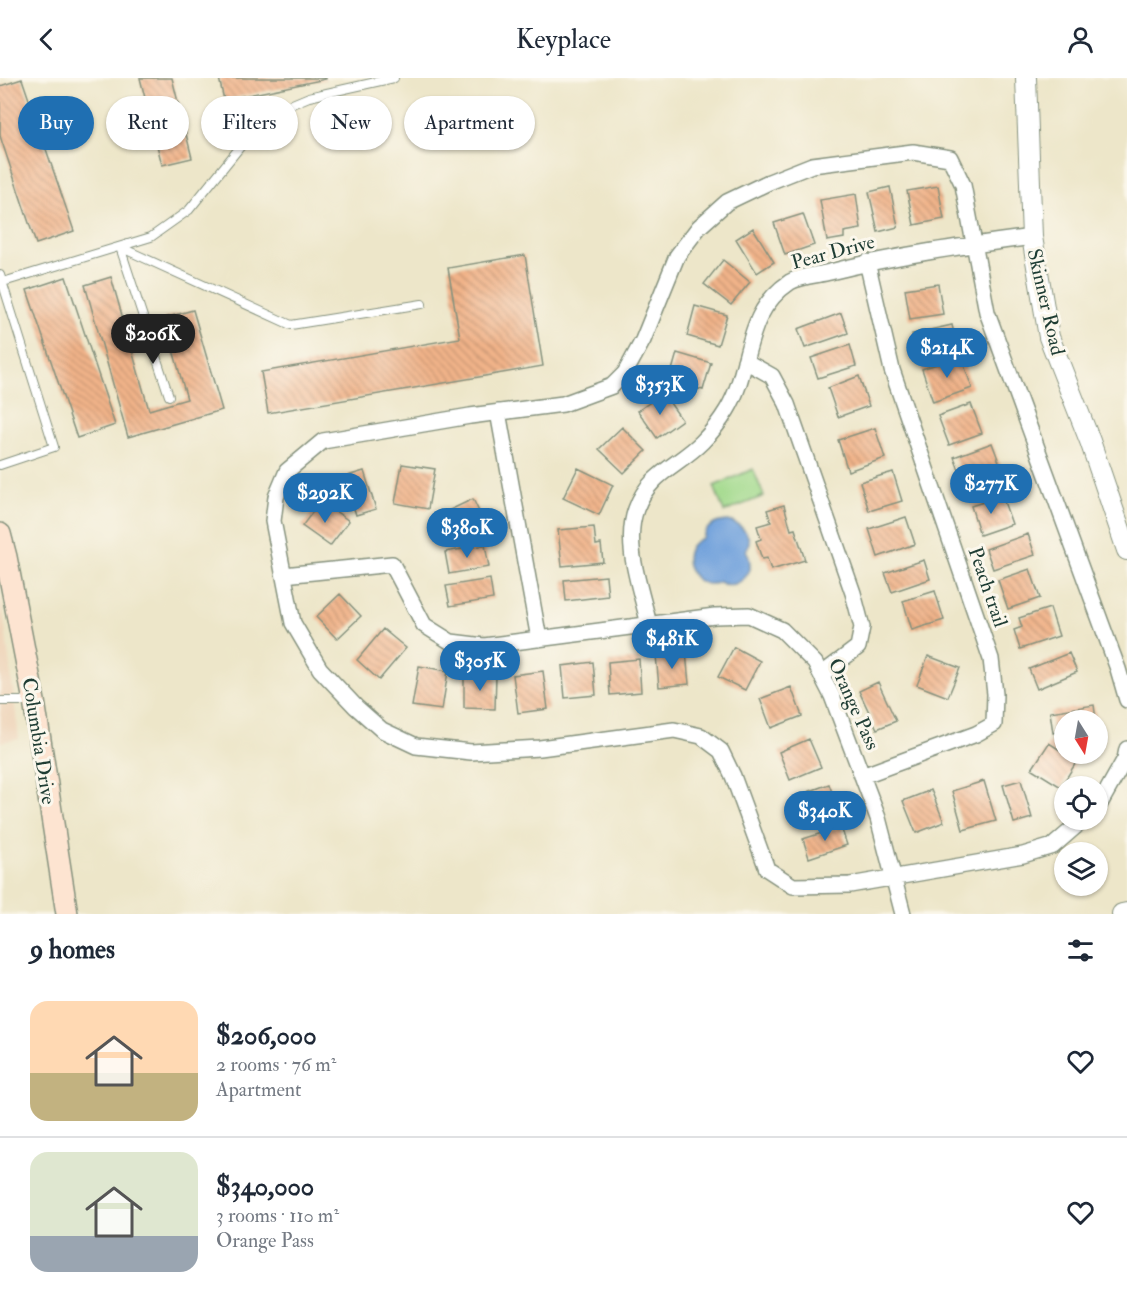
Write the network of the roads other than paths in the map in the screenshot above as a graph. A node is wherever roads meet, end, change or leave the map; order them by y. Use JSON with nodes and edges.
{"nodes":[{"id":1,"x":394,"y":78,"type":"edge"},
{"id":2,"x":1026,"y":78,"type":"edge"},
{"id":3,"x":1032,"y":237,"type":"junction"},
{"id":4,"x":975,"y":245,"type":"junction"},
{"id":5,"x":120,"y":247,"type":"junction"},
{"id":6,"x":867,"y":262,"type":"junction"},
{"id":7,"x":1,"y":280,"type":"edge"},
{"id":8,"x":422,"y":304,"type":"dead end"},
{"id":9,"x":745,"y":361,"type":"junction"},
{"id":10,"x":169,"y":396,"type":"dead end"},
{"id":11,"x":498,"y":412,"type":"junction"},
{"id":12,"x":0,"y":465,"type":"edge"},
{"id":13,"x":0,"y":534,"type":"edge"},
{"id":14,"x":1127,"y":550,"type":"edge"},
{"id":15,"x":3,"y":558,"type":"edge"},
{"id":16,"x":284,"y":575,"type":"junction"},
{"id":17,"x":649,"y":625,"type":"junction"},
{"id":18,"x":539,"y":639,"type":"junction"},
{"id":19,"x":821,"y":675,"type":"junction"},
{"id":20,"x":0,"y":700,"type":"edge"},
{"id":21,"x":1127,"y":700,"type":"edge"},
{"id":22,"x":34,"y":701,"type":"junction"},
{"id":23,"x":1127,"y":749,"type":"edge"},
{"id":24,"x":862,"y":776,"type":"junction"},
{"id":25,"x":1108,"y":789,"type":"edge"},
{"id":26,"x":1071,"y":830,"type":"edge"},
{"id":27,"x":894,"y":876,"type":"junction"},
{"id":28,"x":1127,"y":913,"type":"edge"},
{"id":29,"x":67,"y":914,"type":"edge"},
{"id":30,"x":903,"y":914,"type":"edge"},
{"id":31,"x":1122,"y":914,"type":"edge"}],
"edges":[{"from":1,"to":5,"type":"lane"},
{"from":2,"to":3,"type":"street","name":"Skinner Road"},
{"from":3,"to":4,"type":"street","name":"Pear Drive"},
{"from":3,"to":14,"type":"street","name":"Skinner Road"},
{"from":4,"to":6,"type":"street","name":"Pear Drive"},
{"from":4,"to":11,"type":"street"},
{"from":4,"to":21,"type":"street"},
{"from":5,"to":7,"type":"lane"},
{"from":5,"to":8,"type":"lane"},
{"from":5,"to":10,"type":"lane"},
{"from":6,"to":9,"type":"street","name":"Pear Drive"},
{"from":6,"to":24,"type":"street","name":"Peach trail"},
{"from":7,"to":12,"type":"lane"},
{"from":9,"to":17,"type":"street","name":"Pear Drive"},
{"from":9,"to":19,"type":"street"},
{"from":11,"to":16,"type":"street"},
{"from":11,"to":18,"type":"street"},
{"from":13,"to":15,"type":"main road","name":"Columbia Drive"},
{"from":15,"to":22,"type":"main road","name":"Columbia Drive"},
{"from":16,"to":18,"type":"street","name":"Orange Pass"},
{"from":16,"to":27,"type":"street"},
{"from":17,"to":18,"type":"street","name":"Orange Pass"},
{"from":17,"to":19,"type":"street","name":"Orange Pass"},
{"from":19,"to":24,"type":"street","name":"Orange Pass"},
{"from":20,"to":22,"type":"lane"},
{"from":22,"to":29,"type":"main road","name":"Columbia Drive"},
{"from":23,"to":25,"type":"street"},
{"from":24,"to":27,"type":"street","name":"Orange Pass"},
{"from":26,"to":27,"type":"street"},
{"from":27,"to":30,"type":"street","name":"Orange Pass"},
{"from":28,"to":31,"type":"street"}]}
